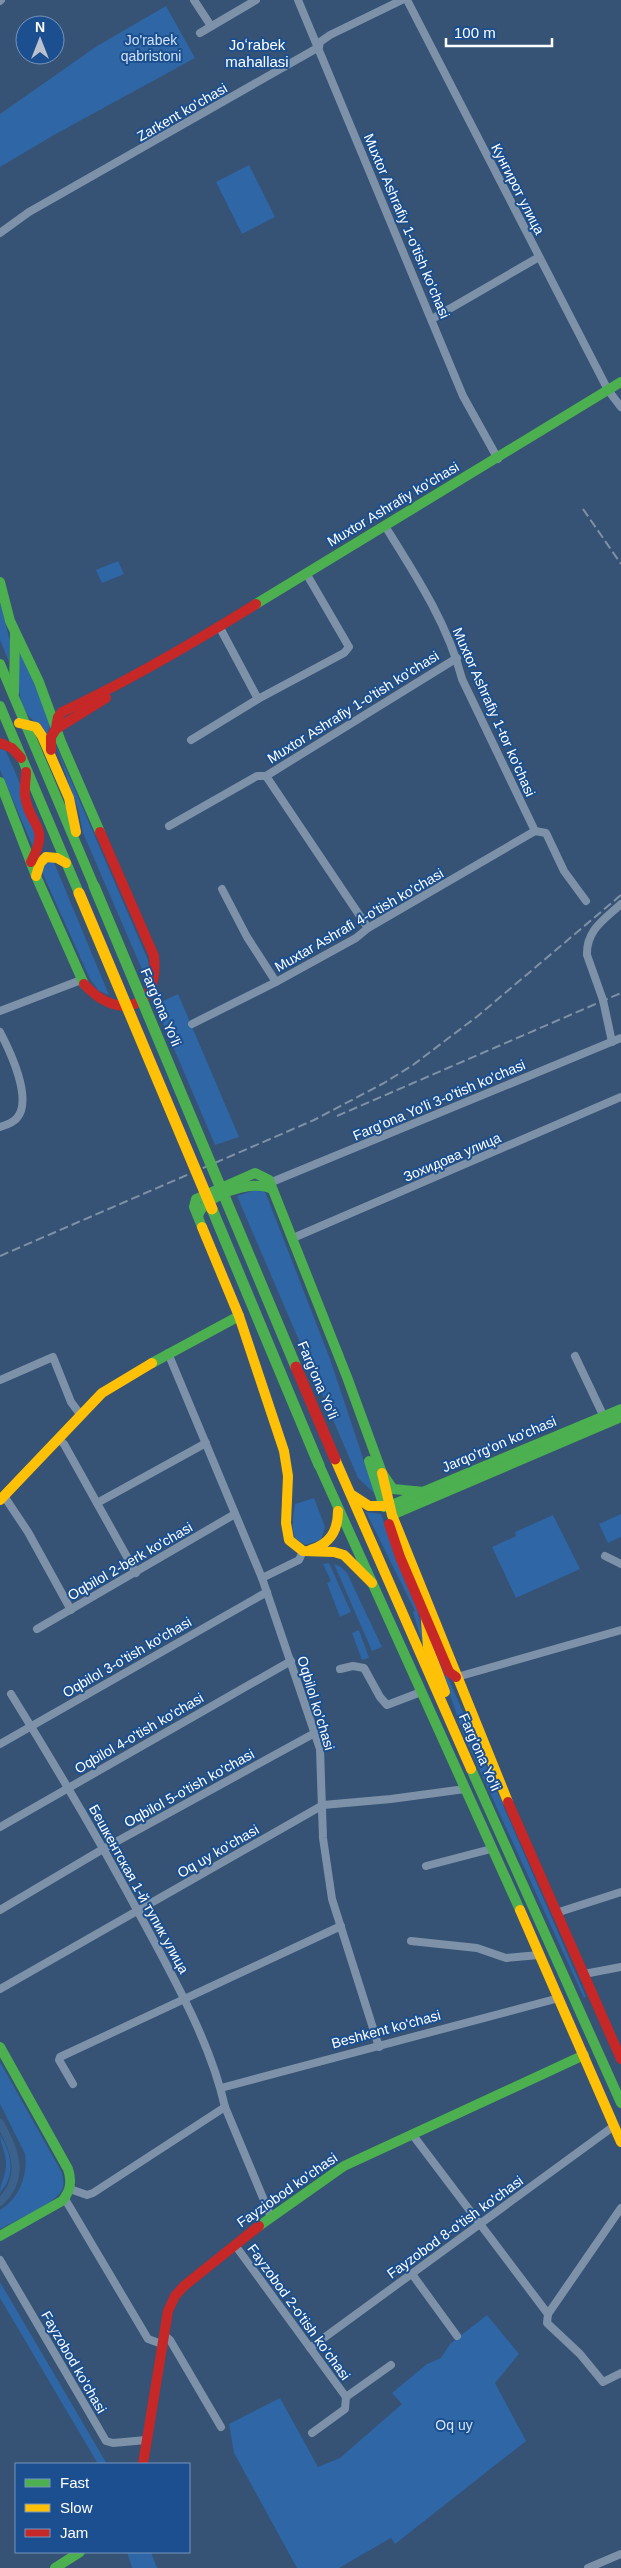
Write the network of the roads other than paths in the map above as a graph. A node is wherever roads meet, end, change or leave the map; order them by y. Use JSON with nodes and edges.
{"nodes":[{"id":1,"x":194,"y":0,"type":"edge"},
{"id":2,"x":256,"y":0,"type":"edge"},
{"id":3,"x":298,"y":0,"type":"edge"},
{"id":4,"x":402,"y":0,"type":"edge"},
{"id":5,"x":407,"y":0,"type":"edge"},
{"id":6,"x":211,"y":26,"type":"junction"},
{"id":7,"x":200,"y":33,"type":"dead end"},
{"id":8,"x":319,"y":47,"type":"junction"},
{"id":9,"x":0,"y":233,"type":"edge"},
{"id":10,"x":539,"y":257,"type":"junction"},
{"id":11,"x":432,"y":319,"type":"junction"},
{"id":12,"x":621,"y":382,"type":"edge"},
{"id":13,"x":608,"y":390,"type":"junction"},
{"id":14,"x":621,"y":407,"type":"edge"},
{"id":15,"x":498,"y":459,"type":"junction"},
{"id":16,"x":385,"y":526,"type":"junction"},
{"id":17,"x":306,"y":573,"type":"junction"},
{"id":18,"x":0,"y":583,"type":"edge"},
{"id":19,"x":219,"y":626,"type":"junction"},
{"id":20,"x":15,"y":634,"type":"junction"},
{"id":21,"x":179,"y":650,"type":"junction"},
{"id":22,"x":457,"y":658,"type":"junction"},
{"id":23,"x":0,"y":664,"type":"edge"},
{"id":24,"x":43,"y":692,"type":"junction"},
{"id":25,"x":14,"y":697,"type":"junction"},
{"id":26,"x":258,"y":699,"type":"junction"},
{"id":27,"x":77,"y":703,"type":"junction"},
{"id":28,"x":0,"y":706,"type":"edge"},
{"id":29,"x":24,"y":723,"type":"junction"},
{"id":30,"x":4,"y":726,"type":"edge"},
{"id":31,"x":56,"y":729,"type":"junction"},
{"id":32,"x":191,"y":740,"type":"dead end"},
{"id":33,"x":0,"y":743,"type":"edge"},
{"id":34,"x":51,"y":757,"type":"junction"},
{"id":35,"x":24,"y":764,"type":"junction"},
{"id":36,"x":266,"y":776,"type":"junction"},
{"id":37,"x":0,"y":782,"type":"edge"},
{"id":38,"x":0,"y":795,"type":"edge"},
{"id":39,"x":169,"y":826,"type":"dead end"},
{"id":40,"x":535,"y":831,"type":"junction"},
{"id":41,"x":26,"y":851,"type":"junction"},
{"id":42,"x":82,"y":861,"type":"junction"},
{"id":43,"x":31,"y":862,"type":"junction"},
{"id":44,"x":66,"y":863,"type":"junction"},
{"id":45,"x":36,"y":876,"type":"junction"},
{"id":46,"x":222,"y":889,"type":"dead end"},
{"id":47,"x":586,"y":900,"type":"dead end"},
{"id":48,"x":621,"y":904,"type":"edge"},
{"id":49,"x":368,"y":928,"type":"junction"},
{"id":50,"x":81,"y":980,"type":"junction"},
{"id":51,"x":276,"y":982,"type":"junction"},
{"id":52,"x":0,"y":1011,"type":"edge"},
{"id":53,"x":192,"y":1024,"type":"dead end"},
{"id":54,"x":1,"y":1034,"type":"edge"},
{"id":55,"x":621,"y":1038,"type":"edge"},
{"id":56,"x":612,"y":1042,"type":"junction"},
{"id":57,"x":621,"y":1097,"type":"edge"},
{"id":58,"x":0,"y":1127,"type":"edge"},
{"id":59,"x":270,"y":1186,"type":"junction"},
{"id":60,"x":293,"y":1238,"type":"junction"},
{"id":61,"x":239,"y":1316,"type":"junction"},
{"id":62,"x":168,"y":1353,"type":"junction"},
{"id":63,"x":575,"y":1356,"type":"dead end"},
{"id":64,"x":342,"y":1368,"type":"junction"},
{"id":65,"x":0,"y":1380,"type":"edge"},
{"id":66,"x":621,"y":1409,"type":"edge"},
{"id":67,"x":80,"y":1414,"type":"junction"},
{"id":68,"x":604,"y":1416,"type":"junction"},
{"id":69,"x":621,"y":1417,"type":"edge"},
{"id":70,"x":58,"y":1439,"type":"junction"},
{"id":71,"x":206,"y":1443,"type":"junction"},
{"id":72,"x":382,"y":1474,"type":"junction"},
{"id":73,"x":349,"y":1491,"type":"junction"},
{"id":74,"x":424,"y":1492,"type":"junction"},
{"id":75,"x":2,"y":1498,"type":"edge"},
{"id":76,"x":97,"y":1503,"type":"junction"},
{"id":77,"x":336,"y":1503,"type":"junction"},
{"id":78,"x":412,"y":1508,"type":"junction"},
{"id":79,"x":388,"y":1509,"type":"junction"},
{"id":80,"x":234,"y":1514,"type":"junction"},
{"id":81,"x":400,"y":1534,"type":"junction"},
{"id":82,"x":303,"y":1551,"type":"junction"},
{"id":83,"x":605,"y":1556,"type":"dead end"},
{"id":84,"x":621,"y":1564,"type":"edge"},
{"id":85,"x":136,"y":1573,"type":"junction"},
{"id":86,"x":262,"y":1578,"type":"junction"},
{"id":87,"x":372,"y":1583,"type":"junction"},
{"id":88,"x":267,"y":1592,"type":"junction"},
{"id":89,"x":424,"y":1595,"type":"junction"},
{"id":90,"x":71,"y":1610,"type":"junction"},
{"id":91,"x":426,"y":1618,"type":"junction"},
{"id":92,"x":37,"y":1629,"type":"dead end"},
{"id":93,"x":621,"y":1630,"type":"edge"},
{"id":94,"x":291,"y":1661,"type":"junction"},
{"id":95,"x":340,"y":1669,"type":"dead end"},
{"id":96,"x":457,"y":1677,"type":"junction"},
{"id":97,"x":421,"y":1692,"type":"junction"},
{"id":98,"x":11,"y":1694,"type":"dead end"},
{"id":99,"x":31,"y":1726,"type":"junction"},
{"id":100,"x":313,"y":1734,"type":"junction"},
{"id":101,"x":457,"y":1739,"type":"junction"},
{"id":102,"x":0,"y":1744,"type":"edge"},
{"id":103,"x":69,"y":1788,"type":"junction"},
{"id":104,"x":464,"y":1789,"type":"junction"},
{"id":105,"x":323,"y":1805,"type":"junction"},
{"id":106,"x":0,"y":1827,"type":"edge"},
{"id":107,"x":104,"y":1849,"type":"junction"},
{"id":108,"x":491,"y":1849,"type":"junction"},
{"id":109,"x":426,"y":1866,"type":"dead end"},
{"id":110,"x":621,"y":1892,"type":"edge"},
{"id":111,"x":0,"y":1910,"type":"edge"},
{"id":112,"x":138,"y":1911,"type":"junction"},
{"id":113,"x":556,"y":1913,"type":"junction"},
{"id":114,"x":340,"y":1926,"type":"junction"},
{"id":115,"x":411,"y":1942,"type":"dead end"},
{"id":116,"x":539,"y":1954,"type":"junction"},
{"id":117,"x":621,"y":1967,"type":"edge"},
{"id":118,"x":584,"y":1974,"type":"junction"},
{"id":119,"x":0,"y":1988,"type":"edge"},
{"id":120,"x":185,"y":1998,"type":"junction"},
{"id":121,"x":559,"y":1998,"type":"junction"},
{"id":122,"x":0,"y":2047,"type":"edge"},
{"id":123,"x":379,"y":2047,"type":"junction"},
{"id":124,"x":584,"y":2055,"type":"junction"},
{"id":125,"x":621,"y":2058,"type":"edge"},
{"id":126,"x":73,"y":2084,"type":"dead end"},
{"id":127,"x":221,"y":2088,"type":"junction"},
{"id":128,"x":621,"y":2103,"type":"edge"},
{"id":129,"x":225,"y":2107,"type":"junction"},
{"id":130,"x":614,"y":2126,"type":"junction"},
{"id":131,"x":412,"y":2134,"type":"junction"},
{"id":132,"x":621,"y":2142,"type":"edge"},
{"id":133,"x":67,"y":2194,"type":"junction"},
{"id":134,"x":621,"y":2208,"type":"edge"},
{"id":135,"x":271,"y":2217,"type":"junction"},
{"id":136,"x":480,"y":2226,"type":"junction"},
{"id":137,"x":0,"y":2236,"type":"edge"},
{"id":138,"x":235,"y":2245,"type":"junction"},
{"id":139,"x":0,"y":2260,"type":"edge"},
{"id":140,"x":412,"y":2274,"type":"junction"},
{"id":141,"x":548,"y":2314,"type":"junction"},
{"id":142,"x":457,"y":2336,"type":"dead end"},
{"id":143,"x":163,"y":2340,"type":"junction"},
{"id":144,"x":310,"y":2348,"type":"junction"},
{"id":145,"x":391,"y":2365,"type":"dead end"},
{"id":146,"x":621,"y":2373,"type":"edge"},
{"id":147,"x":346,"y":2397,"type":"junction"},
{"id":148,"x":221,"y":2427,"type":"dead end"},
{"id":149,"x":312,"y":2433,"type":"dead end"},
{"id":150,"x":146,"y":2440,"type":"junction"},
{"id":151,"x":143,"y":2463,"type":"edge"},
{"id":152,"x":78,"y":2553,"type":"edge"},
{"id":153,"x":621,"y":2554,"type":"edge"},
{"id":154,"x":55,"y":2568,"type":"edge"},
{"id":155,"x":588,"y":2568,"type":"edge"}],
"edges":[{"from":1,"to":6,"type":"street"},
{"from":2,"to":6,"type":"street"},
{"from":3,"to":8,"type":"street","name":"Muxtor Ashrafiy 1-o'tish ko'chasi"},
{"from":4,"to":8,"type":"street","name":"Zarkent ko'chasi"},
{"from":5,"to":10,"type":"street","name":"Кунгирот улица"},
{"from":6,"to":7,"type":"street"},
{"from":8,"to":9,"type":"street","name":"Zarkent ko'chasi"},
{"from":8,"to":11,"type":"street","name":"Muxtor Ashrafiy 1-o'tish ko'chasi"},
{"from":10,"to":11,"type":"street"},
{"from":10,"to":13,"type":"street","name":"Кунгирот улица"},
{"from":11,"to":15,"type":"street","name":"Muxtor Ashrafiy 1-o'tish ko'chasi"},
{"from":12,"to":13,"type":"main road","name":"Muxtor Ashrafiy ko'chasi"},
{"from":13,"to":14,"type":"street","name":"Кунгирот улица"},
{"from":13,"to":15,"type":"main road","name":"Muxtor Ashrafiy ko'chasi"},
{"from":15,"to":16,"type":"main road","name":"Muxtor Ashrafiy ko'chasi"},
{"from":16,"to":17,"type":"main road","name":"Muxtor Ashrafiy ko'chasi"},
{"from":16,"to":22,"type":"street","name":"Muxtor Ashrafiy 1-tor ko'chasi"},
{"from":17,"to":19,"type":"main road","name":"Muxtor Ashrafiy ko'chasi"},
{"from":17,"to":26,"type":"street"},
{"from":18,"to":20,"type":"main road"},
{"from":19,"to":21,"type":"main road","name":"Muxtor Ashrafiy ko'chasi"},
{"from":19,"to":26,"type":"street"},
{"from":20,"to":24,"type":"main road"},
{"from":20,"to":25,"type":"main road"},
{"from":21,"to":27,"type":"main road","name":"Muxtor Ashrafiy ko'chasi"},
{"from":21,"to":31,"type":"main road","name":"Muxtor Ashrafiy ko'chasi"},
{"from":22,"to":36,"type":"street","name":"Muxtor Ashrafiy 1-o'tish ko'chasi"},
{"from":22,"to":40,"type":"street","name":"Muxtor Ashrafiy 1-tor ko'chasi"},
{"from":23,"to":25,"type":"main road","name":"Farg'ona Yo'li"},
{"from":24,"to":27,"type":"main road"},
{"from":24,"to":31,"type":"main road"},
{"from":25,"to":29,"type":"main road","name":"Farg'ona Yo'li"},
{"from":26,"to":32,"type":"street"},
{"from":27,"to":31,"type":"main road","name":"Muxtor Ashrafiy ko'chasi"},
{"from":28,"to":30,"type":"main road"},
{"from":29,"to":30,"type":"main road"},
{"from":29,"to":34,"type":"main road"},
{"from":29,"to":42,"type":"main road","name":"Farg'ona Yo'li"},
{"from":30,"to":35,"type":"main road"},
{"from":31,"to":34,"type":"main road"},
{"from":31,"to":50,"type":"main road"},
{"from":33,"to":35,"type":"main road"},
{"from":34,"to":42,"type":"main road"},
{"from":35,"to":43,"type":"main road"},
{"from":35,"to":44,"type":"main road"},
{"from":36,"to":39,"type":"street"},
{"from":36,"to":49,"type":"street","name":"Muxtor Ashrafiy 1-o'tish ko'chasi"},
{"from":37,"to":41,"type":"main road"},
{"from":38,"to":41,"type":"main road"},
{"from":40,"to":47,"type":"street","name":"Muxtor Ashrafiy 1-tor ko'chasi"},
{"from":40,"to":49,"type":"street","name":"Muxtar Ashrafi 4-o'tish ko'chasi"},
{"from":41,"to":43,"type":"main road"},
{"from":42,"to":73,"type":"main road","name":"Farg'ona Yo'li","bridge":true},
{"from":43,"to":45,"type":"main road"},
{"from":44,"to":45,"type":"main road"},
{"from":44,"to":77,"type":"main road","bridge":true},
{"from":45,"to":50,"type":"main road"},
{"from":46,"to":51,"type":"street"},
{"from":48,"to":56,"type":"street"},
{"from":49,"to":51,"type":"street","name":"Muxtar Ashrafi 4-o'tish ko'chasi"},
{"from":50,"to":52,"type":"street"},
{"from":51,"to":53,"type":"street","name":"Muxtar Ashrafi 4-o'tish ko'chasi"},
{"from":54,"to":58,"type":"street"},
{"from":55,"to":56,"type":"street","name":"Farg'ona Yo'li 3-o'tish ko'chasi"},
{"from":56,"to":59,"type":"street","name":"Farg'ona Yo'li 3-o'tish ko'chasi"},
{"from":57,"to":60,"type":"street","name":"Зохидова улица"},
{"from":59,"to":60,"type":"main road"},
{"from":59,"to":61,"type":"main road"},
{"from":60,"to":64,"type":"main road"},
{"from":61,"to":62,"type":"main road"},
{"from":61,"to":82,"type":"main road"},
{"from":62,"to":67,"type":"main road"},
{"from":62,"to":71,"type":"street","name":"Oqbilol ko'chasi"},
{"from":63,"to":68,"type":"street"},
{"from":64,"to":72,"type":"main road","name":"Farg'ona Yo'li"},
{"from":64,"to":79,"type":"main road"},
{"from":65,"to":67,"type":"street"},
{"from":66,"to":68,"type":"main road","name":"Jarqo'rg'on ko'chasi"},
{"from":67,"to":70,"type":"main road"},
{"from":68,"to":74,"type":"main road","name":"Jarqo'rg'on ko'chasi"},
{"from":69,"to":78,"type":"main road","name":"Jarqo'rg'on ko'chasi"},
{"from":70,"to":75,"type":"main road"},
{"from":70,"to":76,"type":"street"},
{"from":71,"to":76,"type":"street"},
{"from":71,"to":80,"type":"street","name":"Oqbilol ko'chasi"},
{"from":72,"to":74,"type":"main road"},
{"from":72,"to":79,"type":"main road","name":"Farg'ona Yo'li"},
{"from":73,"to":79,"type":"main road"},
{"from":73,"to":101,"type":"main road","name":"Farg'ona Yo'li"},
{"from":74,"to":79,"type":"main road","name":"Jarqo'rg'on ko'chasi"},
{"from":75,"to":90,"type":"street"},
{"from":76,"to":85,"type":"street"},
{"from":77,"to":82,"type":"main road"},
{"from":77,"to":87,"type":"main road"},
{"from":78,"to":79,"type":"main road","name":"Jarqo'rg'on ko'chasi"},
{"from":78,"to":81,"type":"main road"},
{"from":79,"to":81,"type":"main road","name":"Farg'ona Yo'li"},
{"from":79,"to":91,"type":"main road","name":"Farg'ona Yo'li"},
{"from":80,"to":85,"type":"street","name":"Oqbilol 2-berk ko'chasi"},
{"from":80,"to":86,"type":"street","name":"Oqbilol ko'chasi"},
{"from":81,"to":89,"type":"main road","name":"Farg'ona Yo'li"},
{"from":82,"to":86,"type":"street"},
{"from":82,"to":87,"type":"main road"},
{"from":83,"to":84,"type":"street"},
{"from":85,"to":90,"type":"street","name":"Oqbilol 2-berk ko'chasi"},
{"from":86,"to":88,"type":"street","name":"Oqbilol ko'chasi"},
{"from":87,"to":97,"type":"main road"},
{"from":88,"to":94,"type":"street","name":"Oqbilol ko'chasi"},
{"from":88,"to":99,"type":"street","name":"Oqbilol 3-o'tish ko'chasi"},
{"from":89,"to":91,"type":"main road"},
{"from":89,"to":96,"type":"main road","name":"Farg'ona Yo'li"},
{"from":90,"to":92,"type":"street","name":"Oqbilol 2-berk ko'chasi"},
{"from":91,"to":96,"type":"main road","name":"Farg'ona Yo'li"},
{"from":91,"to":101,"type":"main road"},
{"from":93,"to":96,"type":"street"},
{"from":94,"to":100,"type":"street","name":"Oqbilol ko'chasi"},
{"from":94,"to":103,"type":"street","name":"Oqbilol 4-o'tish ko'chasi"},
{"from":95,"to":97,"type":"street"},
{"from":96,"to":113,"type":"main road","name":"Farg'ona Yo'li"},
{"from":97,"to":104,"type":"main road"},
{"from":98,"to":99,"type":"street","name":"Бешкентская 1-й тупик улица"},
{"from":99,"to":102,"type":"street","name":"Oqbilol 3-o'tish ko'chasi"},
{"from":99,"to":103,"type":"street","name":"Бешкентская 1-й тупик улица"},
{"from":100,"to":105,"type":"street","name":"Oqbilol ko'chasi"},
{"from":100,"to":107,"type":"street","name":"Oqbilol 5-o'tish ko'chasi"},
{"from":101,"to":128,"type":"main road","name":"Farg'ona Yo'li"},
{"from":103,"to":106,"type":"street","name":"Oqbilol 4-o'tish ko'chasi"},
{"from":103,"to":107,"type":"street","name":"Бешкентская 1-й тупик улица"},
{"from":104,"to":105,"type":"street","name":"Oq uy ko'chasi"},
{"from":104,"to":108,"type":"main road"},
{"from":105,"to":112,"type":"street","name":"Oq uy ko'chasi"},
{"from":105,"to":114,"type":"street","name":"Oqbilol ko'chasi"},
{"from":107,"to":111,"type":"street","name":"Oqbilol 5-o'tish ko'chasi"},
{"from":107,"to":112,"type":"street","name":"Бешкентская 1-й тупик улица"},
{"from":108,"to":109,"type":"street"},
{"from":108,"to":116,"type":"main road"},
{"from":110,"to":113,"type":"street"},
{"from":112,"to":119,"type":"street","name":"Oq uy ko'chasi"},
{"from":112,"to":120,"type":"street","name":"Бешкентская 1-й тупик улица"},
{"from":113,"to":118,"type":"main road","name":"Farg'ona Yo'li"},
{"from":114,"to":120,"type":"street"},
{"from":114,"to":123,"type":"street","name":"Oqbilol ko'chasi"},
{"from":115,"to":116,"type":"street"},
{"from":116,"to":121,"type":"main road"},
{"from":117,"to":118,"type":"street"},
{"from":118,"to":125,"type":"main road","name":"Farg'ona Yo'li"},
{"from":120,"to":126,"type":"street"},
{"from":120,"to":127,"type":"street","name":"Бешкентская 1-й тупик улица"},
{"from":121,"to":123,"type":"street","name":"Beshkent ko'chasi"},
{"from":121,"to":124,"type":"main road"},
{"from":122,"to":133,"type":"main road"},
{"from":123,"to":127,"type":"street","name":"Beshkent ko'chasi"},
{"from":124,"to":130,"type":"main road"},
{"from":124,"to":131,"type":"main road","name":"Fayziobod ko'chasi"},
{"from":127,"to":129,"type":"street","name":"Бешкентская 1-й тупик улица"},
{"from":129,"to":133,"type":"street"},
{"from":129,"to":135,"type":"street","name":"Бешкентская 1-й тупик улица"},
{"from":130,"to":132,"type":"main road"},
{"from":130,"to":136,"type":"street","name":"Fayzobod 8-o'tish ko'chasi"},
{"from":131,"to":135,"type":"main road","name":"Fayziobod ko'chasi"},
{"from":131,"to":136,"type":"street"},
{"from":133,"to":137,"type":"main road"},
{"from":133,"to":143,"type":"street"},
{"from":134,"to":141,"type":"street"},
{"from":135,"to":138,"type":"main road","name":"Fayziobod ko'chasi"},
{"from":136,"to":140,"type":"street","name":"Fayzobod 8-o'tish ko'chasi"},
{"from":136,"to":141,"type":"street"},
{"from":138,"to":143,"type":"main road","name":"Fayziobod ko'chasi"},
{"from":138,"to":144,"type":"street","name":"Fayzobod 2-o'tish ko'chasi"},
{"from":139,"to":150,"type":"street","name":"Fayzobod ko'chasi"},
{"from":140,"to":142,"type":"street"},
{"from":140,"to":144,"type":"street","name":"Fayzobod 8-o'tish ko'chasi"},
{"from":141,"to":146,"type":"street"},
{"from":143,"to":148,"type":"street"},
{"from":143,"to":150,"type":"main road","name":"Fayziobod ko'chasi"},
{"from":144,"to":147,"type":"street","name":"Fayzobod 2-o'tish ko'chasi"},
{"from":145,"to":147,"type":"street","name":"Fayzobod 2-o'tish ko'chasi"},
{"from":147,"to":149,"type":"street"},
{"from":150,"to":151,"type":"main road","name":"Fayziobod ko'chasi"},
{"from":152,"to":154,"type":"main road"},
{"from":153,"to":155,"type":"street"}]}
